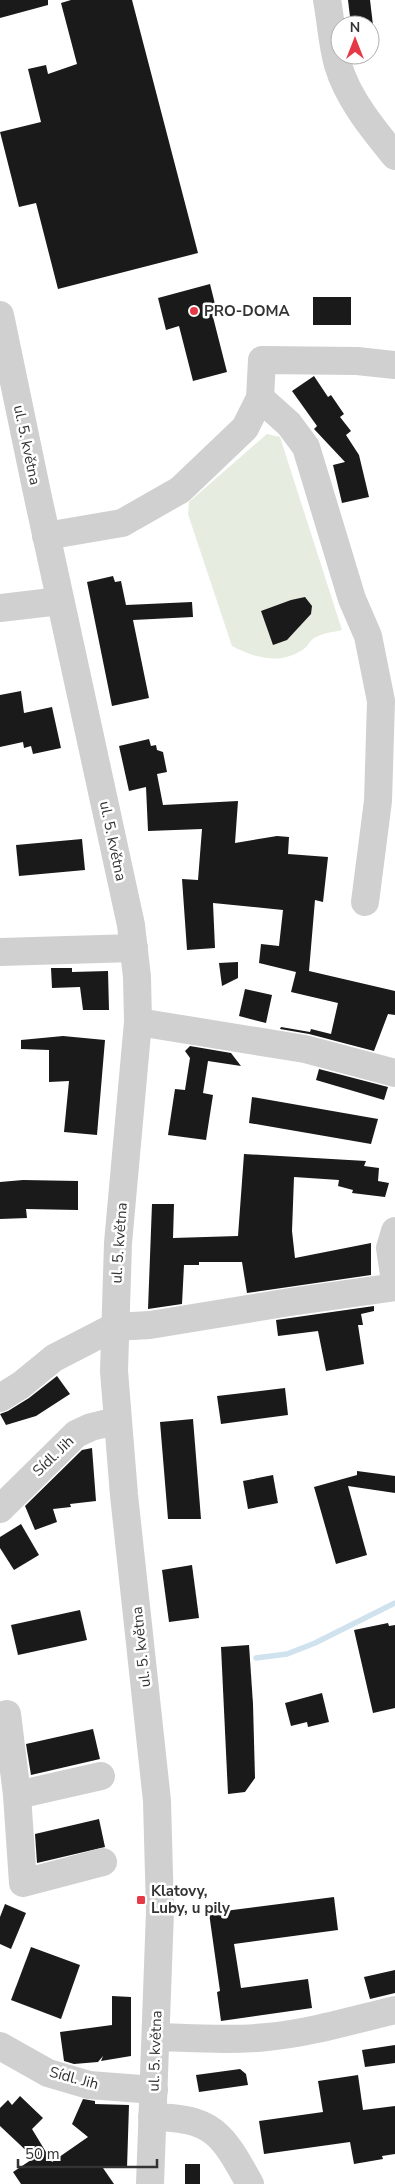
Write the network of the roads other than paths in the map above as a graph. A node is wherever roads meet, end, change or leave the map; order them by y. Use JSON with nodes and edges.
{"nodes":[{"id":1,"x":327,"y":0,"type":"edge"},
{"id":2,"x":395,"y":156,"type":"edge"},
{"id":3,"x":0,"y":315,"type":"edge"},
{"id":4,"x":395,"y":365,"type":"edge"},
{"id":5,"x":260,"y":398,"type":"junction"},
{"id":6,"x":46,"y":536,"type":"junction"},
{"id":7,"x":60,"y":601,"type":"junction"},
{"id":8,"x":0,"y":608,"type":"edge"},
{"id":9,"x":368,"y":636,"type":"junction"},
{"id":10,"x":395,"y":682,"type":"edge"},
{"id":11,"x":365,"y":902,"type":"dead end"},
{"id":12,"x":134,"y":948,"type":"junction"},
{"id":13,"x":0,"y":952,"type":"edge"},
{"id":14,"x":138,"y":1022,"type":"junction"},
{"id":15,"x":395,"y":1072,"type":"edge"},
{"id":16,"x":395,"y":1231,"type":"edge"},
{"id":17,"x":395,"y":1281,"type":"edge"},
{"id":18,"x":395,"y":1287,"type":"edge"},
{"id":19,"x":114,"y":1327,"type":"junction"},
{"id":20,"x":0,"y":1398,"type":"edge"},
{"id":21,"x":116,"y":1421,"type":"junction"},
{"id":22,"x":0,"y":1509,"type":"edge"},
{"id":23,"x":0,"y":1716,"type":"edge"},
{"id":24,"x":101,"y":1776,"type":"dead end"},
{"id":25,"x":17,"y":1794,"type":"junction"},
{"id":26,"x":103,"y":1862,"type":"dead end"},
{"id":27,"x":395,"y":2010,"type":"edge"},
{"id":28,"x":156,"y":2037,"type":"junction"},
{"id":29,"x":0,"y":2046,"type":"edge"},
{"id":30,"x":154,"y":2090,"type":"junction"},
{"id":31,"x":152,"y":2117,"type":"junction"},
{"id":32,"x":150,"y":2184,"type":"edge"},
{"id":33,"x":250,"y":2184,"type":"edge"}],
"edges":[{"from":1,"to":2,"type":"street"},
{"from":3,"to":6,"type":"street","name":"ul. 5. května"},
{"from":4,"to":5,"type":"street"},
{"from":5,"to":6,"type":"street"},
{"from":5,"to":9,"type":"street"},
{"from":6,"to":7,"type":"street","name":"ul. 5. května"},
{"from":7,"to":8,"type":"street"},
{"from":7,"to":12,"type":"street","name":"ul. 5. května"},
{"from":9,"to":10,"type":"street"},
{"from":9,"to":11,"type":"street"},
{"from":12,"to":13,"type":"street"},
{"from":12,"to":14,"type":"street","name":"ul. 5. května"},
{"from":14,"to":15,"type":"street"},
{"from":14,"to":19,"type":"street","name":"ul. 5. května"},
{"from":16,"to":17,"type":"street"},
{"from":18,"to":19,"type":"street"},
{"from":19,"to":20,"type":"street"},
{"from":19,"to":21,"type":"street","name":"ul. 5. května"},
{"from":21,"to":22,"type":"street","name":"Sídl. Jih"},
{"from":21,"to":28,"type":"street","name":"ul. 5. května"},
{"from":23,"to":25,"type":"street"},
{"from":24,"to":25,"type":"street"},
{"from":25,"to":26,"type":"street"},
{"from":27,"to":28,"type":"street"},
{"from":28,"to":30,"type":"street","name":"ul. 5. května"},
{"from":29,"to":30,"type":"street","name":"Sídl. Jih"},
{"from":30,"to":31,"type":"street","name":"ul. 5. května"},
{"from":31,"to":32,"type":"street","name":"ul. 5. května"},
{"from":31,"to":33,"type":"street"}]}
